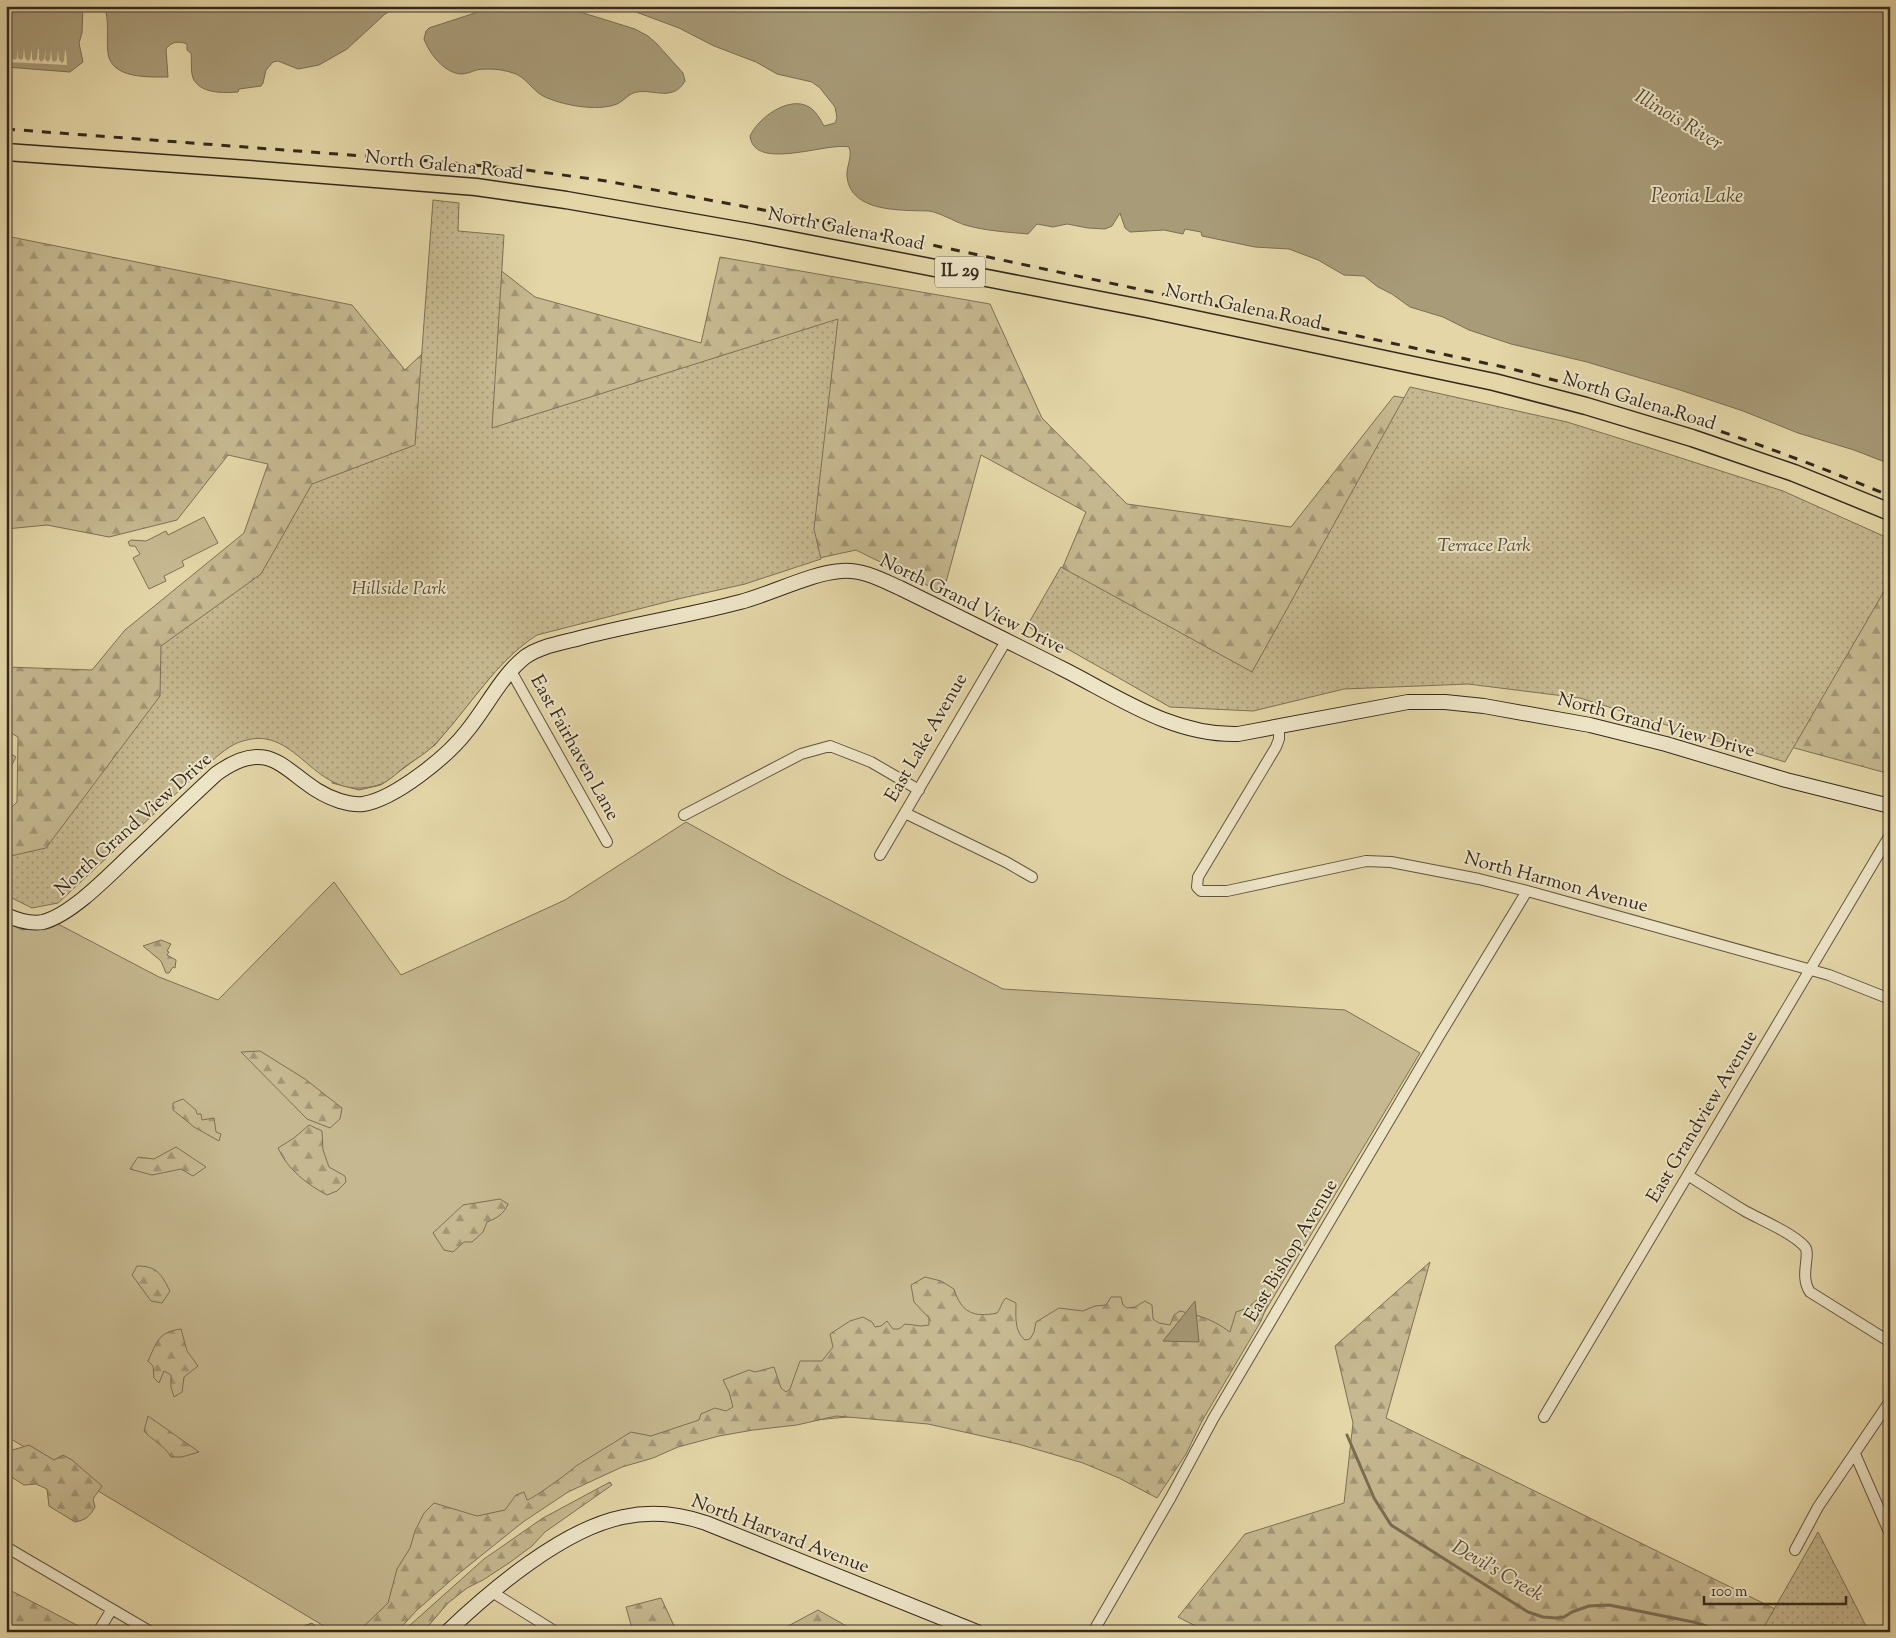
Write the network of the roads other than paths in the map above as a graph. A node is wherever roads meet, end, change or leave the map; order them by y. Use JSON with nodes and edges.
{"nodes":[{"id":1,"x":6,"y":152,"type":"edge"},
{"id":2,"x":1890,"y":512,"type":"edge"},
{"id":3,"x":1006,"y":641,"type":"junction"},
{"id":4,"x":511,"y":671,"type":"junction"},
{"id":5,"x":1279,"y":727,"type":"junction"},
{"id":6,"x":919,"y":790,"type":"junction"},
{"id":7,"x":1890,"y":806,"type":"edge"},
{"id":8,"x":905,"y":813,"type":"junction"},
{"id":9,"x":684,"y":815,"type":"dead end"},
{"id":10,"x":1890,"y":836,"type":"edge"},
{"id":11,"x":607,"y":842,"type":"dead end"},
{"id":12,"x":880,"y":855,"type":"dead end"},
{"id":13,"x":1032,"y":877,"type":"dead end"},
{"id":14,"x":1527,"y":891,"type":"junction"},
{"id":15,"x":6,"y":915,"type":"edge"},
{"id":16,"x":1810,"y":970,"type":"junction"},
{"id":17,"x":1890,"y":999,"type":"edge"},
{"id":18,"x":1689,"y":1176,"type":"junction"},
{"id":19,"x":1890,"y":1342,"type":"edge"},
{"id":20,"x":1890,"y":1401,"type":"edge"},
{"id":21,"x":1544,"y":1416,"type":"dead end"},
{"id":22,"x":1855,"y":1454,"type":"junction"},
{"id":23,"x":1890,"y":1533,"type":"edge"},
{"id":24,"x":6,"y":1547,"type":"edge"},
{"id":25,"x":1795,"y":1550,"type":"dead end"},
{"id":26,"x":492,"y":1592,"type":"junction"},
{"id":27,"x":112,"y":1609,"type":"junction"},
{"id":28,"x":98,"y":1632,"type":"edge"},
{"id":29,"x":151,"y":1632,"type":"edge"},
{"id":30,"x":447,"y":1632,"type":"edge"},
{"id":31,"x":556,"y":1632,"type":"edge"},
{"id":32,"x":977,"y":1632,"type":"edge"},
{"id":33,"x":1093,"y":1632,"type":"edge"}],
"edges":[{"from":1,"to":2,"type":"main road","name":"North Galena Road","number":"IL 29"},
{"from":3,"to":4,"type":"street","name":"North Grand View Drive"},
{"from":3,"to":5,"type":"street","name":"North Grand View Drive"},
{"from":3,"to":6,"type":"street","name":"East Lake Avenue"},
{"from":4,"to":11,"type":"street","name":"East Fairhaven Lane"},
{"from":4,"to":15,"type":"street","name":"North Grand View Drive"},
{"from":5,"to":7,"type":"street","name":"North Grand View Drive"},
{"from":5,"to":14,"type":"street","name":"North Harmon Avenue"},
{"from":6,"to":8,"type":"street","name":"East Lake Avenue"},
{"from":6,"to":9,"type":"street"},
{"from":8,"to":12,"type":"street","name":"East Lake Avenue"},
{"from":8,"to":13,"type":"street"},
{"from":10,"to":16,"type":"street","name":"East Grandview Avenue"},
{"from":14,"to":16,"type":"street","name":"North Harmon Avenue"},
{"from":14,"to":33,"type":"street","name":"East Bishop Avenue"},
{"from":16,"to":17,"type":"street","name":"North Harmon Avenue"},
{"from":16,"to":18,"type":"street","name":"East Grandview Avenue"},
{"from":18,"to":19,"type":"street"},
{"from":18,"to":21,"type":"street","name":"East Grandview Avenue"},
{"from":20,"to":22,"type":"street"},
{"from":22,"to":23,"type":"street"},
{"from":22,"to":25,"type":"street"},
{"from":24,"to":27,"type":"street"},
{"from":26,"to":30,"type":"street"},
{"from":26,"to":31,"type":"street"},
{"from":26,"to":32,"type":"street","name":"North Harvard Avenue"},
{"from":27,"to":28,"type":"street"},
{"from":27,"to":29,"type":"street"}]}
